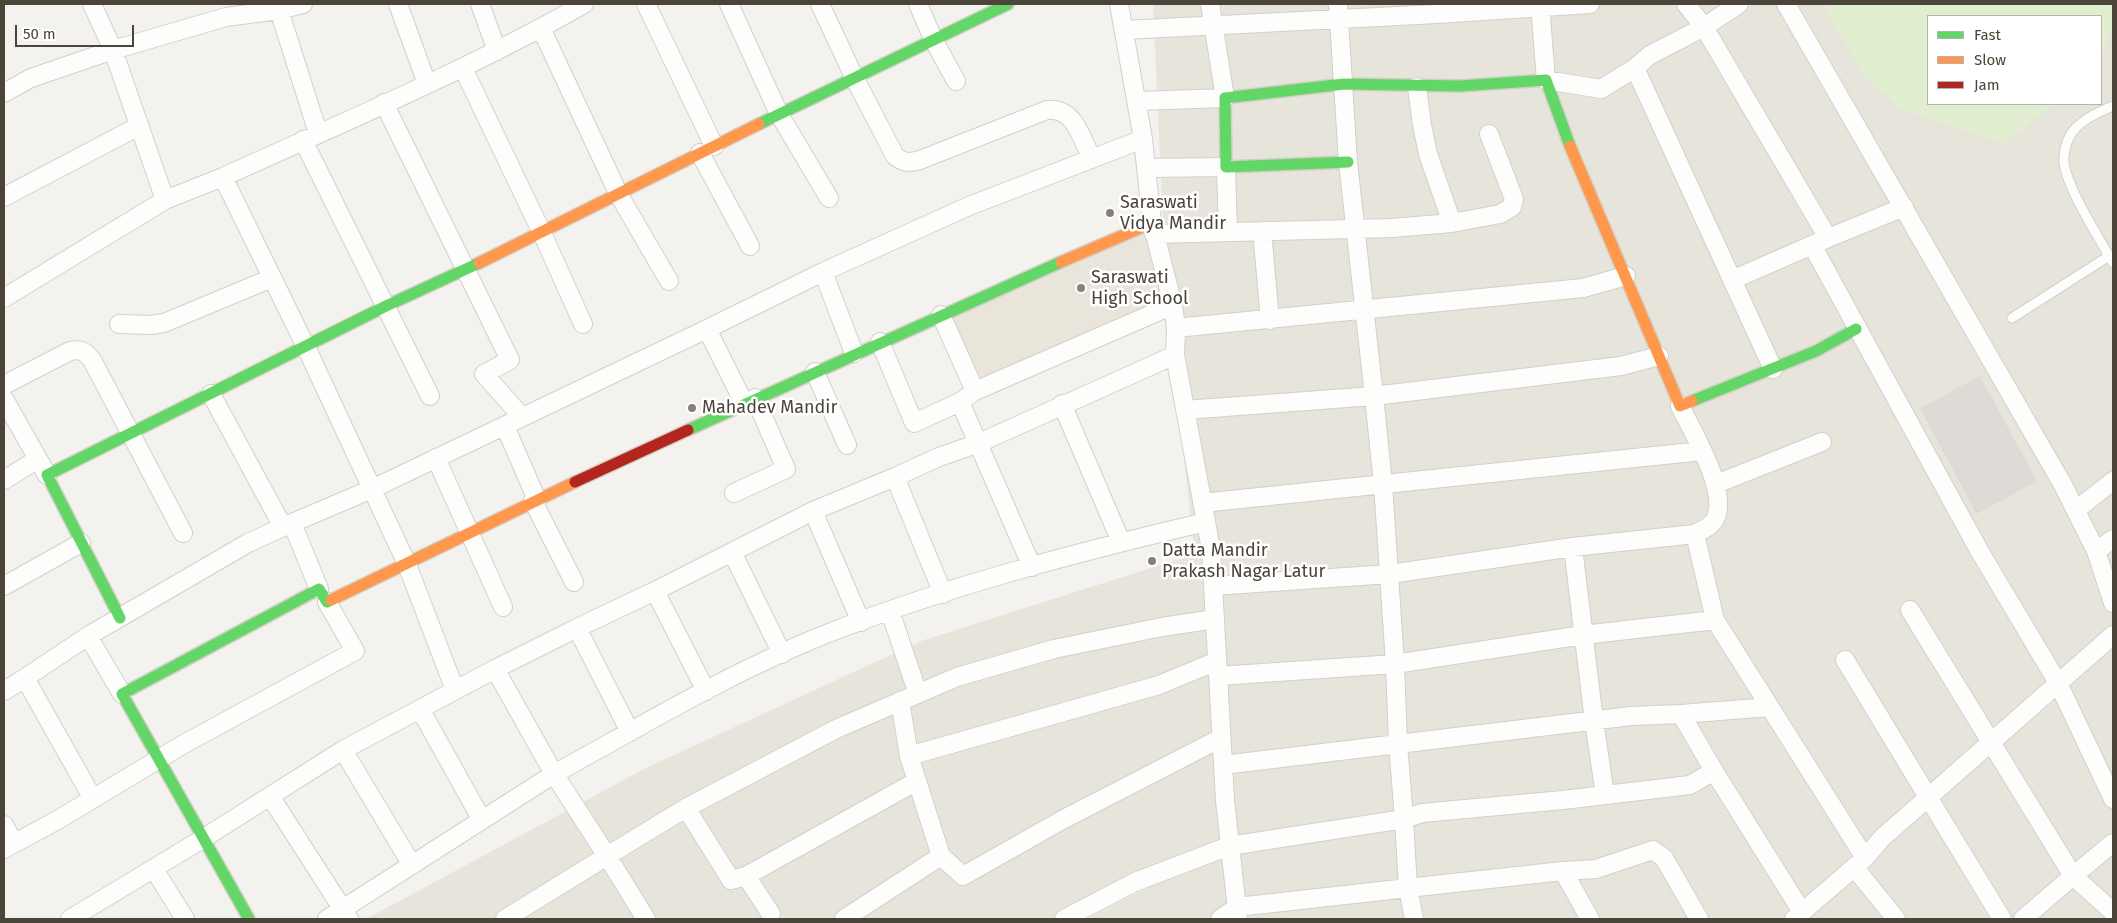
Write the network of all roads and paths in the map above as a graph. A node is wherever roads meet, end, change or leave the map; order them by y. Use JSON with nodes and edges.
{"nodes":[{"id":1,"x":92,"y":4,"type":"edge"},
{"id":2,"x":303,"y":4,"type":"edge"},
{"id":3,"x":398,"y":4,"type":"edge"},
{"id":4,"x":480,"y":4,"type":"edge"},
{"id":5,"x":584,"y":4,"type":"edge"},
{"id":6,"x":646,"y":4,"type":"edge"},
{"id":7,"x":729,"y":4,"type":"edge"},
{"id":8,"x":820,"y":4,"type":"edge"},
{"id":9,"x":918,"y":4,"type":"edge"},
{"id":10,"x":1008,"y":4,"type":"edge"},
{"id":11,"x":1119,"y":4,"type":"edge"},
{"id":12,"x":1210,"y":4,"type":"edge"},
{"id":13,"x":1590,"y":4,"type":"edge"},
{"id":14,"x":1686,"y":4,"type":"edge"},
{"id":15,"x":1739,"y":4,"type":"edge"},
{"id":16,"x":1786,"y":4,"type":"edge"},
{"id":17,"x":1540,"y":6,"type":"edge"},
{"id":18,"x":279,"y":10,"type":"junction"},
{"id":19,"x":561,"y":10,"type":"edge"},
{"id":20,"x":1339,"y":11,"type":"edge"},
{"id":21,"x":1214,"y":25,"type":"junction"},
{"id":22,"x":1704,"y":27,"type":"junction"},
{"id":23,"x":541,"y":28,"type":"junction"},
{"id":24,"x":1124,"y":30,"type":"junction"},
{"id":25,"x":934,"y":41,"type":"junction"},
{"id":26,"x":113,"y":50,"type":"junction"},
{"id":27,"x":497,"y":51,"type":"junction"},
{"id":28,"x":463,"y":68,"type":"junction"},
{"id":29,"x":1635,"y":68,"type":"junction"},
{"id":30,"x":855,"y":79,"type":"junction"},
{"id":31,"x":1546,"y":80,"type":"junction"},
{"id":32,"x":956,"y":81,"type":"dead end"},
{"id":33,"x":427,"y":84,"type":"junction"},
{"id":34,"x":1344,"y":84,"type":"junction"},
{"id":35,"x":1417,"y":87,"type":"junction"},
{"id":36,"x":4,"y":93,"type":"edge"},
{"id":37,"x":1225,"y":98,"type":"junction"},
{"id":38,"x":1137,"y":101,"type":"junction"},
{"id":39,"x":384,"y":103,"type":"junction"},
{"id":40,"x":2113,"y":106,"type":"edge"},
{"id":41,"x":779,"y":114,"type":"junction"},
{"id":42,"x":139,"y":126,"type":"junction"},
{"id":43,"x":1489,"y":134,"type":"dead end"},
{"id":44,"x":311,"y":137,"type":"junction"},
{"id":45,"x":1143,"y":139,"type":"junction"},
{"id":46,"x":707,"y":150,"type":"junction"},
{"id":47,"x":1092,"y":159,"type":"junction"},
{"id":48,"x":1348,"y":162,"type":"junction"},
{"id":49,"x":1226,"y":167,"type":"junction"},
{"id":50,"x":1147,"y":168,"type":"junction"},
{"id":51,"x":223,"y":177,"type":"junction"},
{"id":52,"x":619,"y":194,"type":"junction"},
{"id":53,"x":4,"y":197,"type":"edge"},
{"id":54,"x":829,"y":198,"type":"dead end"},
{"id":55,"x":165,"y":200,"type":"junction"},
{"id":56,"x":1904,"y":207,"type":"junction"},
{"id":57,"x":1452,"y":223,"type":"junction"},
{"id":58,"x":1356,"y":228,"type":"junction"},
{"id":59,"x":1153,"y":229,"type":"junction"},
{"id":60,"x":1262,"y":231,"type":"junction"},
{"id":61,"x":542,"y":232,"type":"junction"},
{"id":62,"x":1228,"y":232,"type":"junction"},
{"id":63,"x":1820,"y":242,"type":"junction"},
{"id":64,"x":750,"y":246,"type":"dead end"},
{"id":65,"x":2111,"y":259,"type":"edge"},
{"id":66,"x":466,"y":268,"type":"junction"},
{"id":67,"x":823,"y":272,"type":"junction"},
{"id":68,"x":1626,"y":276,"type":"junction"},
{"id":69,"x":272,"y":278,"type":"junction"},
{"id":70,"x":1732,"y":280,"type":"junction"},
{"id":71,"x":669,"y":281,"type":"dead end"},
{"id":72,"x":4,"y":298,"type":"edge"},
{"id":73,"x":386,"y":306,"type":"junction"},
{"id":74,"x":1173,"y":306,"type":"junction"},
{"id":75,"x":1364,"y":309,"type":"junction"},
{"id":76,"x":941,"y":315,"type":"junction"},
{"id":77,"x":2012,"y":318,"type":"dead end"},
{"id":78,"x":1270,"y":320,"type":"junction"},
{"id":79,"x":119,"y":324,"type":"dead end"},
{"id":80,"x":583,"y":324,"type":"dead end"},
{"id":81,"x":1176,"y":328,"type":"junction"},
{"id":82,"x":707,"y":329,"type":"junction"},
{"id":83,"x":1856,"y":329,"type":"junction"},
{"id":84,"x":880,"y":342,"type":"junction"},
{"id":85,"x":306,"y":347,"type":"junction"},
{"id":86,"x":854,"y":353,"type":"junction"},
{"id":87,"x":1175,"y":355,"type":"junction"},
{"id":88,"x":1659,"y":356,"type":"junction"},
{"id":89,"x":1772,"y":369,"type":"junction"},
{"id":90,"x":815,"y":372,"type":"junction"},
{"id":91,"x":4,"y":385,"type":"edge"},
{"id":92,"x":975,"y":391,"type":"junction"},
{"id":93,"x":211,"y":394,"type":"junction"},
{"id":94,"x":430,"y":396,"type":"dead end"},
{"id":95,"x":1374,"y":396,"type":"junction"},
{"id":96,"x":4,"y":399,"type":"edge"},
{"id":97,"x":749,"y":400,"type":"junction"},
{"id":98,"x":960,"y":402,"type":"junction"},
{"id":99,"x":1062,"y":404,"type":"junction"},
{"id":100,"x":1680,"y":406,"type":"junction"},
{"id":101,"x":1185,"y":410,"type":"junction"},
{"id":102,"x":522,"y":417,"type":"junction"},
{"id":103,"x":505,"y":426,"type":"junction"},
{"id":104,"x":130,"y":434,"type":"junction"},
{"id":105,"x":1822,"y":442,"type":"dead end"},
{"id":106,"x":978,"y":443,"type":"junction"},
{"id":107,"x":847,"y":445,"type":"dead end"},
{"id":108,"x":1702,"y":451,"type":"junction"},
{"id":109,"x":436,"y":458,"type":"junction"},
{"id":110,"x":38,"y":459,"type":"junction"},
{"id":111,"x":47,"y":476,"type":"junction"},
{"id":112,"x":895,"y":477,"type":"junction"},
{"id":113,"x":4,"y":480,"type":"edge"},
{"id":114,"x":2113,"y":481,"type":"edge"},
{"id":115,"x":1383,"y":484,"type":"junction"},
{"id":116,"x":1716,"y":484,"type":"junction"},
{"id":117,"x":372,"y":489,"type":"junction"},
{"id":118,"x":734,"y":493,"type":"dead end"},
{"id":119,"x":535,"y":501,"type":"junction"},
{"id":120,"x":1202,"y":503,"type":"junction"},
{"id":121,"x":2076,"y":510,"type":"junction"},
{"id":122,"x":813,"y":511,"type":"junction"},
{"id":123,"x":1206,"y":522,"type":"junction"},
{"id":124,"x":288,"y":525,"type":"junction"},
{"id":125,"x":470,"y":532,"type":"junction"},
{"id":126,"x":183,"y":533,"type":"dead end"},
{"id":127,"x":1695,"y":534,"type":"junction"},
{"id":128,"x":2113,"y":539,"type":"edge"},
{"id":129,"x":1121,"y":542,"type":"junction"},
{"id":130,"x":81,"y":543,"type":"junction"},
{"id":131,"x":1573,"y":547,"type":"junction"},
{"id":132,"x":2096,"y":551,"type":"junction"},
{"id":133,"x":732,"y":552,"type":"junction"},
{"id":134,"x":406,"y":562,"type":"junction"},
{"id":135,"x":1032,"y":567,"type":"junction"},
{"id":136,"x":1390,"y":574,"type":"junction"},
{"id":137,"x":574,"y":582,"type":"dead end"},
{"id":138,"x":4,"y":586,"type":"edge"},
{"id":139,"x":1213,"y":586,"type":"junction"},
{"id":140,"x":655,"y":591,"type":"junction"},
{"id":141,"x":943,"y":594,"type":"junction"},
{"id":142,"x":323,"y":596,"type":"junction"},
{"id":143,"x":2113,"y":603,"type":"edge"},
{"id":144,"x":503,"y":607,"type":"dead end"},
{"id":145,"x":1910,"y":610,"type":"dead end"},
{"id":146,"x":890,"y":611,"type":"junction"},
{"id":147,"x":120,"y":618,"type":"junction"},
{"id":148,"x":1215,"y":619,"type":"junction"},
{"id":149,"x":1715,"y":620,"type":"junction"},
{"id":150,"x":861,"y":622,"type":"junction"},
{"id":151,"x":577,"y":628,"type":"junction"},
{"id":152,"x":1583,"y":634,"type":"junction"},
{"id":153,"x":2113,"y":635,"type":"edge"},
{"id":154,"x":88,"y":636,"type":"junction"},
{"id":155,"x":782,"y":654,"type":"junction"},
{"id":156,"x":1845,"y":660,"type":"dead end"},
{"id":157,"x":1395,"y":664,"type":"junction"},
{"id":158,"x":1218,"y":668,"type":"junction"},
{"id":159,"x":495,"y":669,"type":"junction"},
{"id":160,"x":25,"y":678,"type":"junction"},
{"id":161,"x":2058,"y":683,"type":"junction"},
{"id":162,"x":455,"y":690,"type":"junction"},
{"id":163,"x":4,"y":691,"type":"edge"},
{"id":164,"x":706,"y":691,"type":"junction"},
{"id":165,"x":122,"y":694,"type":"junction"},
{"id":166,"x":918,"y":694,"type":"junction"},
{"id":167,"x":900,"y":702,"type":"junction"},
{"id":168,"x":1770,"y":707,"type":"junction"},
{"id":169,"x":420,"y":709,"type":"junction"},
{"id":170,"x":1681,"y":714,"type":"junction"},
{"id":171,"x":1594,"y":721,"type":"junction"},
{"id":172,"x":630,"y":732,"type":"junction"},
{"id":173,"x":1221,"y":738,"type":"junction"},
{"id":174,"x":1990,"y":743,"type":"junction"},
{"id":175,"x":1398,"y":744,"type":"junction"},
{"id":176,"x":342,"y":750,"type":"junction"},
{"id":177,"x":909,"y":756,"type":"junction"},
{"id":178,"x":159,"y":760,"type":"junction"},
{"id":179,"x":1223,"y":765,"type":"junction"},
{"id":180,"x":1714,"y":771,"type":"junction"},
{"id":181,"x":554,"y":774,"type":"junction"},
{"id":182,"x":917,"y":781,"type":"junction"},
{"id":183,"x":1605,"y":795,"type":"junction"},
{"id":184,"x":270,"y":796,"type":"junction"},
{"id":185,"x":1927,"y":798,"type":"junction"},
{"id":186,"x":93,"y":799,"type":"junction"},
{"id":187,"x":2113,"y":799,"type":"edge"},
{"id":188,"x":686,"y":808,"type":"junction"},
{"id":189,"x":1404,"y":819,"type":"junction"},
{"id":190,"x":482,"y":820,"type":"junction"},
{"id":191,"x":4,"y":825,"type":"edge"},
{"id":192,"x":204,"y":838,"type":"junction"},
{"id":193,"x":2113,"y":843,"type":"edge"},
{"id":194,"x":9,"y":846,"type":"edge"},
{"id":195,"x":1229,"y":846,"type":"junction"},
{"id":196,"x":607,"y":856,"type":"junction"},
{"id":197,"x":941,"y":856,"type":"junction"},
{"id":198,"x":1859,"y":863,"type":"junction"},
{"id":199,"x":412,"y":865,"type":"junction"},
{"id":200,"x":154,"y":868,"type":"junction"},
{"id":201,"x":1564,"y":871,"type":"junction"},
{"id":202,"x":746,"y":876,"type":"junction"},
{"id":203,"x":2073,"y":876,"type":"junction"},
{"id":204,"x":1408,"y":888,"type":"junction"},
{"id":205,"x":2113,"y":912,"type":"edge"},
{"id":206,"x":1237,"y":913,"type":"edge"},
{"id":207,"x":346,"y":914,"type":"edge"},
{"id":208,"x":771,"y":914,"type":"dead end"},
{"id":209,"x":1798,"y":916,"type":"edge"},
{"id":210,"x":79,"y":917,"type":"edge"},
{"id":211,"x":185,"y":919,"type":"edge"},
{"id":212,"x":250,"y":919,"type":"edge"},
{"id":213,"x":327,"y":919,"type":"edge"},
{"id":214,"x":505,"y":919,"type":"edge"},
{"id":215,"x":646,"y":919,"type":"edge"},
{"id":216,"x":844,"y":919,"type":"edge"},
{"id":217,"x":1064,"y":919,"type":"edge"},
{"id":218,"x":1220,"y":919,"type":"edge"},
{"id":219,"x":1414,"y":919,"type":"edge"},
{"id":220,"x":1590,"y":919,"type":"edge"},
{"id":221,"x":1699,"y":919,"type":"edge"},
{"id":222,"x":1896,"y":919,"type":"edge"},
{"id":223,"x":2002,"y":919,"type":"edge"},
{"id":224,"x":2023,"y":919,"type":"edge"}],
"edges":[{"from":1,"to":26,"type":"street"},
{"from":2,"to":18,"type":"street"},
{"from":3,"to":33,"type":"street"},
{"from":4,"to":27,"type":"street"},
{"from":5,"to":19,"type":"street"},
{"from":6,"to":46,"type":"street"},
{"from":7,"to":41,"type":"street"},
{"from":8,"to":30,"type":"street"},
{"from":9,"to":25,"type":"street"},
{"from":10,"to":25,"type":"street"},
{"from":11,"to":24,"type":"street"},
{"from":12,"to":21,"type":"street"},
{"from":13,"to":17,"type":"street"},
{"from":14,"to":22,"type":"street"},
{"from":15,"to":22,"type":"street"},
{"from":16,"to":56,"type":"street"},
{"from":17,"to":20,"type":"street"},
{"from":17,"to":31,"type":"street"},
{"from":18,"to":26,"type":"street"},
{"from":18,"to":44,"type":"street"},
{"from":19,"to":23,"type":"street"},
{"from":20,"to":21,"type":"street"},
{"from":20,"to":34,"type":"street"},
{"from":21,"to":24,"type":"street"},
{"from":21,"to":37,"type":"street"},
{"from":22,"to":29,"type":"street"},
{"from":22,"to":63,"type":"street"},
{"from":23,"to":27,"type":"street"},
{"from":23,"to":52,"type":"street"},
{"from":24,"to":38,"type":"street"},
{"from":25,"to":30,"type":"street"},
{"from":25,"to":32,"type":"street"},
{"from":26,"to":36,"type":"street"},
{"from":26,"to":42,"type":"street"},
{"from":27,"to":28,"type":"street"},
{"from":28,"to":33,"type":"street"},
{"from":28,"to":61,"type":"street"},
{"from":29,"to":31,"type":"street"},
{"from":29,"to":70,"type":"street"},
{"from":30,"to":41,"type":"street"},
{"from":30,"to":47,"type":"street"},
{"from":31,"to":35,"type":"street"},
{"from":31,"to":68,"type":"street"},
{"from":33,"to":39,"type":"street"},
{"from":34,"to":35,"type":"street"},
{"from":34,"to":37,"type":"street"},
{"from":34,"to":48,"type":"street"},
{"from":35,"to":57,"type":"street"},
{"from":37,"to":38,"type":"street"},
{"from":37,"to":49,"type":"street"},
{"from":38,"to":45,"type":"street"},
{"from":39,"to":44,"type":"street"},
{"from":39,"to":66,"type":"street"},
{"from":40,"to":65,"type":"lane"},
{"from":41,"to":46,"type":"street"},
{"from":41,"to":54,"type":"street"},
{"from":42,"to":53,"type":"street"},
{"from":42,"to":55,"type":"street"},
{"from":43,"to":57,"type":"street"},
{"from":44,"to":51,"type":"street"},
{"from":44,"to":73,"type":"street"},
{"from":45,"to":47,"type":"street"},
{"from":45,"to":50,"type":"street"},
{"from":46,"to":52,"type":"street"},
{"from":46,"to":64,"type":"street"},
{"from":47,"to":67,"type":"street"},
{"from":48,"to":49,"type":"street"},
{"from":48,"to":58,"type":"street"},
{"from":49,"to":50,"type":"street"},
{"from":49,"to":62,"type":"street"},
{"from":50,"to":59,"type":"street"},
{"from":51,"to":55,"type":"street"},
{"from":51,"to":69,"type":"street"},
{"from":52,"to":61,"type":"street"},
{"from":52,"to":71,"type":"street"},
{"from":55,"to":72,"type":"street"},
{"from":56,"to":63,"type":"street"},
{"from":56,"to":121,"type":"street"},
{"from":57,"to":58,"type":"street"},
{"from":58,"to":60,"type":"street"},
{"from":58,"to":75,"type":"street"},
{"from":59,"to":62,"type":"street"},
{"from":59,"to":74,"type":"street"},
{"from":59,"to":76,"type":"street"},
{"from":60,"to":62,"type":"street"},
{"from":60,"to":78,"type":"street"},
{"from":61,"to":66,"type":"street"},
{"from":61,"to":80,"type":"street"},
{"from":63,"to":70,"type":"street"},
{"from":63,"to":83,"type":"street"},
{"from":65,"to":77,"type":"lane"},
{"from":66,"to":73,"type":"street"},
{"from":66,"to":102,"type":"street"},
{"from":67,"to":82,"type":"street"},
{"from":67,"to":86,"type":"street"},
{"from":68,"to":75,"type":"street"},
{"from":68,"to":88,"type":"street"},
{"from":69,"to":79,"type":"street"},
{"from":69,"to":85,"type":"street"},
{"from":70,"to":89,"type":"street"},
{"from":73,"to":85,"type":"street"},
{"from":73,"to":94,"type":"street"},
{"from":74,"to":81,"type":"street"},
{"from":74,"to":92,"type":"street"},
{"from":75,"to":78,"type":"street"},
{"from":75,"to":95,"type":"street"},
{"from":76,"to":84,"type":"street"},
{"from":76,"to":92,"type":"street"},
{"from":78,"to":81,"type":"street"},
{"from":81,"to":87,"type":"street"},
{"from":82,"to":97,"type":"street"},
{"from":82,"to":102,"type":"street"},
{"from":83,"to":89,"type":"street"},
{"from":83,"to":161,"type":"street"},
{"from":84,"to":86,"type":"street"},
{"from":84,"to":98,"type":"street"},
{"from":85,"to":93,"type":"street"},
{"from":85,"to":117,"type":"street"},
{"from":86,"to":90,"type":"street"},
{"from":87,"to":99,"type":"street"},
{"from":87,"to":101,"type":"street"},
{"from":88,"to":95,"type":"street"},
{"from":88,"to":100,"type":"street"},
{"from":89,"to":100,"type":"street"},
{"from":90,"to":97,"type":"street"},
{"from":90,"to":107,"type":"street"},
{"from":91,"to":104,"type":"street"},
{"from":92,"to":98,"type":"street"},
{"from":93,"to":104,"type":"street"},
{"from":93,"to":124,"type":"street"},
{"from":95,"to":101,"type":"street"},
{"from":95,"to":115,"type":"street"},
{"from":96,"to":110,"type":"street"},
{"from":97,"to":118,"type":"street"},
{"from":97,"to":119,"type":"street"},
{"from":98,"to":106,"type":"street"},
{"from":99,"to":106,"type":"street"},
{"from":99,"to":129,"type":"street"},
{"from":100,"to":108,"type":"street"},
{"from":101,"to":120,"type":"street"},
{"from":102,"to":103,"type":"street"},
{"from":103,"to":109,"type":"street"},
{"from":103,"to":119,"type":"street"},
{"from":104,"to":111,"type":"street"},
{"from":104,"to":126,"type":"street"},
{"from":105,"to":116,"type":"street"},
{"from":106,"to":112,"type":"street"},
{"from":106,"to":135,"type":"street"},
{"from":108,"to":115,"type":"street"},
{"from":108,"to":116,"type":"street"},
{"from":109,"to":117,"type":"street"},
{"from":109,"to":125,"type":"street"},
{"from":110,"to":111,"type":"street"},
{"from":110,"to":113,"type":"street"},
{"from":111,"to":130,"type":"street"},
{"from":112,"to":122,"type":"street"},
{"from":112,"to":141,"type":"street"},
{"from":114,"to":121,"type":"street"},
{"from":115,"to":120,"type":"street"},
{"from":115,"to":136,"type":"street"},
{"from":116,"to":127,"type":"street"},
{"from":117,"to":124,"type":"street"},
{"from":117,"to":134,"type":"street"},
{"from":119,"to":125,"type":"street"},
{"from":119,"to":137,"type":"street"},
{"from":120,"to":123,"type":"street"},
{"from":121,"to":132,"type":"street"},
{"from":122,"to":133,"type":"street"},
{"from":122,"to":150,"type":"street"},
{"from":123,"to":129,"type":"street"},
{"from":123,"to":139,"type":"street"},
{"from":124,"to":142,"type":"street"},
{"from":124,"to":147,"type":"street"},
{"from":125,"to":134,"type":"street"},
{"from":125,"to":144,"type":"street"},
{"from":127,"to":131,"type":"street"},
{"from":127,"to":149,"type":"street"},
{"from":128,"to":132,"type":"street"},
{"from":129,"to":135,"type":"street"},
{"from":130,"to":138,"type":"street"},
{"from":130,"to":147,"type":"street"},
{"from":131,"to":136,"type":"street"},
{"from":131,"to":152,"type":"street"},
{"from":132,"to":143,"type":"street"},
{"from":133,"to":140,"type":"street"},
{"from":133,"to":155,"type":"street"},
{"from":134,"to":142,"type":"street"},
{"from":134,"to":162,"type":"street"},
{"from":135,"to":141,"type":"street"},
{"from":136,"to":139,"type":"street"},
{"from":136,"to":157,"type":"street"},
{"from":139,"to":148,"type":"street"},
{"from":140,"to":151,"type":"street"},
{"from":140,"to":164,"type":"street"},
{"from":141,"to":146,"type":"street"},
{"from":142,"to":165,"type":"street"},
{"from":142,"to":178,"type":"street"},
{"from":145,"to":174,"type":"street"},
{"from":146,"to":150,"type":"street"},
{"from":146,"to":166,"type":"street"},
{"from":147,"to":154,"type":"street"},
{"from":148,"to":158,"type":"street"},
{"from":148,"to":166,"type":"street"},
{"from":149,"to":152,"type":"street"},
{"from":149,"to":168,"type":"street"},
{"from":150,"to":155,"type":"street"},
{"from":151,"to":159,"type":"street"},
{"from":151,"to":172,"type":"street"},
{"from":152,"to":157,"type":"street"},
{"from":152,"to":171,"type":"street"},
{"from":153,"to":161,"type":"street"},
{"from":154,"to":160,"type":"street"},
{"from":154,"to":165,"type":"street"},
{"from":155,"to":164,"type":"street"},
{"from":156,"to":185,"type":"street"},
{"from":157,"to":158,"type":"street"},
{"from":157,"to":175,"type":"street"},
{"from":158,"to":173,"type":"street"},
{"from":158,"to":177,"type":"street"},
{"from":159,"to":162,"type":"street"},
{"from":159,"to":181,"type":"street"},
{"from":160,"to":163,"type":"street"},
{"from":160,"to":186,"type":"street"},
{"from":161,"to":174,"type":"street"},
{"from":161,"to":187,"type":"street"},
{"from":162,"to":169,"type":"street"},
{"from":164,"to":172,"type":"street"},
{"from":165,"to":178,"type":"street"},
{"from":166,"to":167,"type":"street"},
{"from":167,"to":177,"type":"street"},
{"from":167,"to":188,"type":"street"},
{"from":168,"to":170,"type":"street"},
{"from":168,"to":198,"type":"street"},
{"from":169,"to":176,"type":"street"},
{"from":169,"to":190,"type":"street"},
{"from":170,"to":171,"type":"street"},
{"from":170,"to":180,"type":"street"},
{"from":171,"to":175,"type":"street"},
{"from":171,"to":183,"type":"street"},
{"from":172,"to":181,"type":"street"},
{"from":173,"to":179,"type":"street"},
{"from":173,"to":197,"type":"street"},
{"from":174,"to":185,"type":"street"},
{"from":174,"to":203,"type":"street"},
{"from":175,"to":179,"type":"street"},
{"from":175,"to":189,"type":"street"},
{"from":176,"to":184,"type":"street"},
{"from":176,"to":199,"type":"street"},
{"from":177,"to":182,"type":"street"},
{"from":178,"to":186,"type":"street"},
{"from":178,"to":192,"type":"street"},
{"from":179,"to":195,"type":"street"},
{"from":180,"to":183,"type":"street"},
{"from":180,"to":209,"type":"street"},
{"from":181,"to":190,"type":"street"},
{"from":181,"to":196,"type":"street"},
{"from":182,"to":197,"type":"street"},
{"from":182,"to":202,"type":"street"},
{"from":183,"to":189,"type":"street"},
{"from":184,"to":192,"type":"street"},
{"from":184,"to":207,"type":"street"},
{"from":185,"to":198,"type":"street"},
{"from":185,"to":223,"type":"street"},
{"from":186,"to":194,"type":"street"},
{"from":188,"to":196,"type":"street"},
{"from":188,"to":202,"type":"street"},
{"from":189,"to":195,"type":"street"},
{"from":189,"to":204,"type":"street"},
{"from":190,"to":199,"type":"street"},
{"from":191,"to":194,"type":"street"},
{"from":192,"to":200,"type":"street"},
{"from":192,"to":212,"type":"street"},
{"from":193,"to":203,"type":"street"},
{"from":195,"to":206,"type":"street"},
{"from":195,"to":217,"type":"street"},
{"from":196,"to":214,"type":"street"},
{"from":196,"to":215,"type":"street"},
{"from":197,"to":216,"type":"street"},
{"from":198,"to":209,"type":"street"},
{"from":198,"to":222,"type":"street"},
{"from":199,"to":207,"type":"street"},
{"from":200,"to":210,"type":"street"},
{"from":200,"to":211,"type":"street"},
{"from":201,"to":204,"type":"street"},
{"from":201,"to":220,"type":"street"},
{"from":201,"to":221,"type":"street"},
{"from":202,"to":208,"type":"street"},
{"from":203,"to":205,"type":"street"},
{"from":203,"to":224,"type":"street"},
{"from":204,"to":206,"type":"street"},
{"from":204,"to":219,"type":"street"},
{"from":206,"to":218,"type":"street"},
{"from":207,"to":213,"type":"street"}]}
